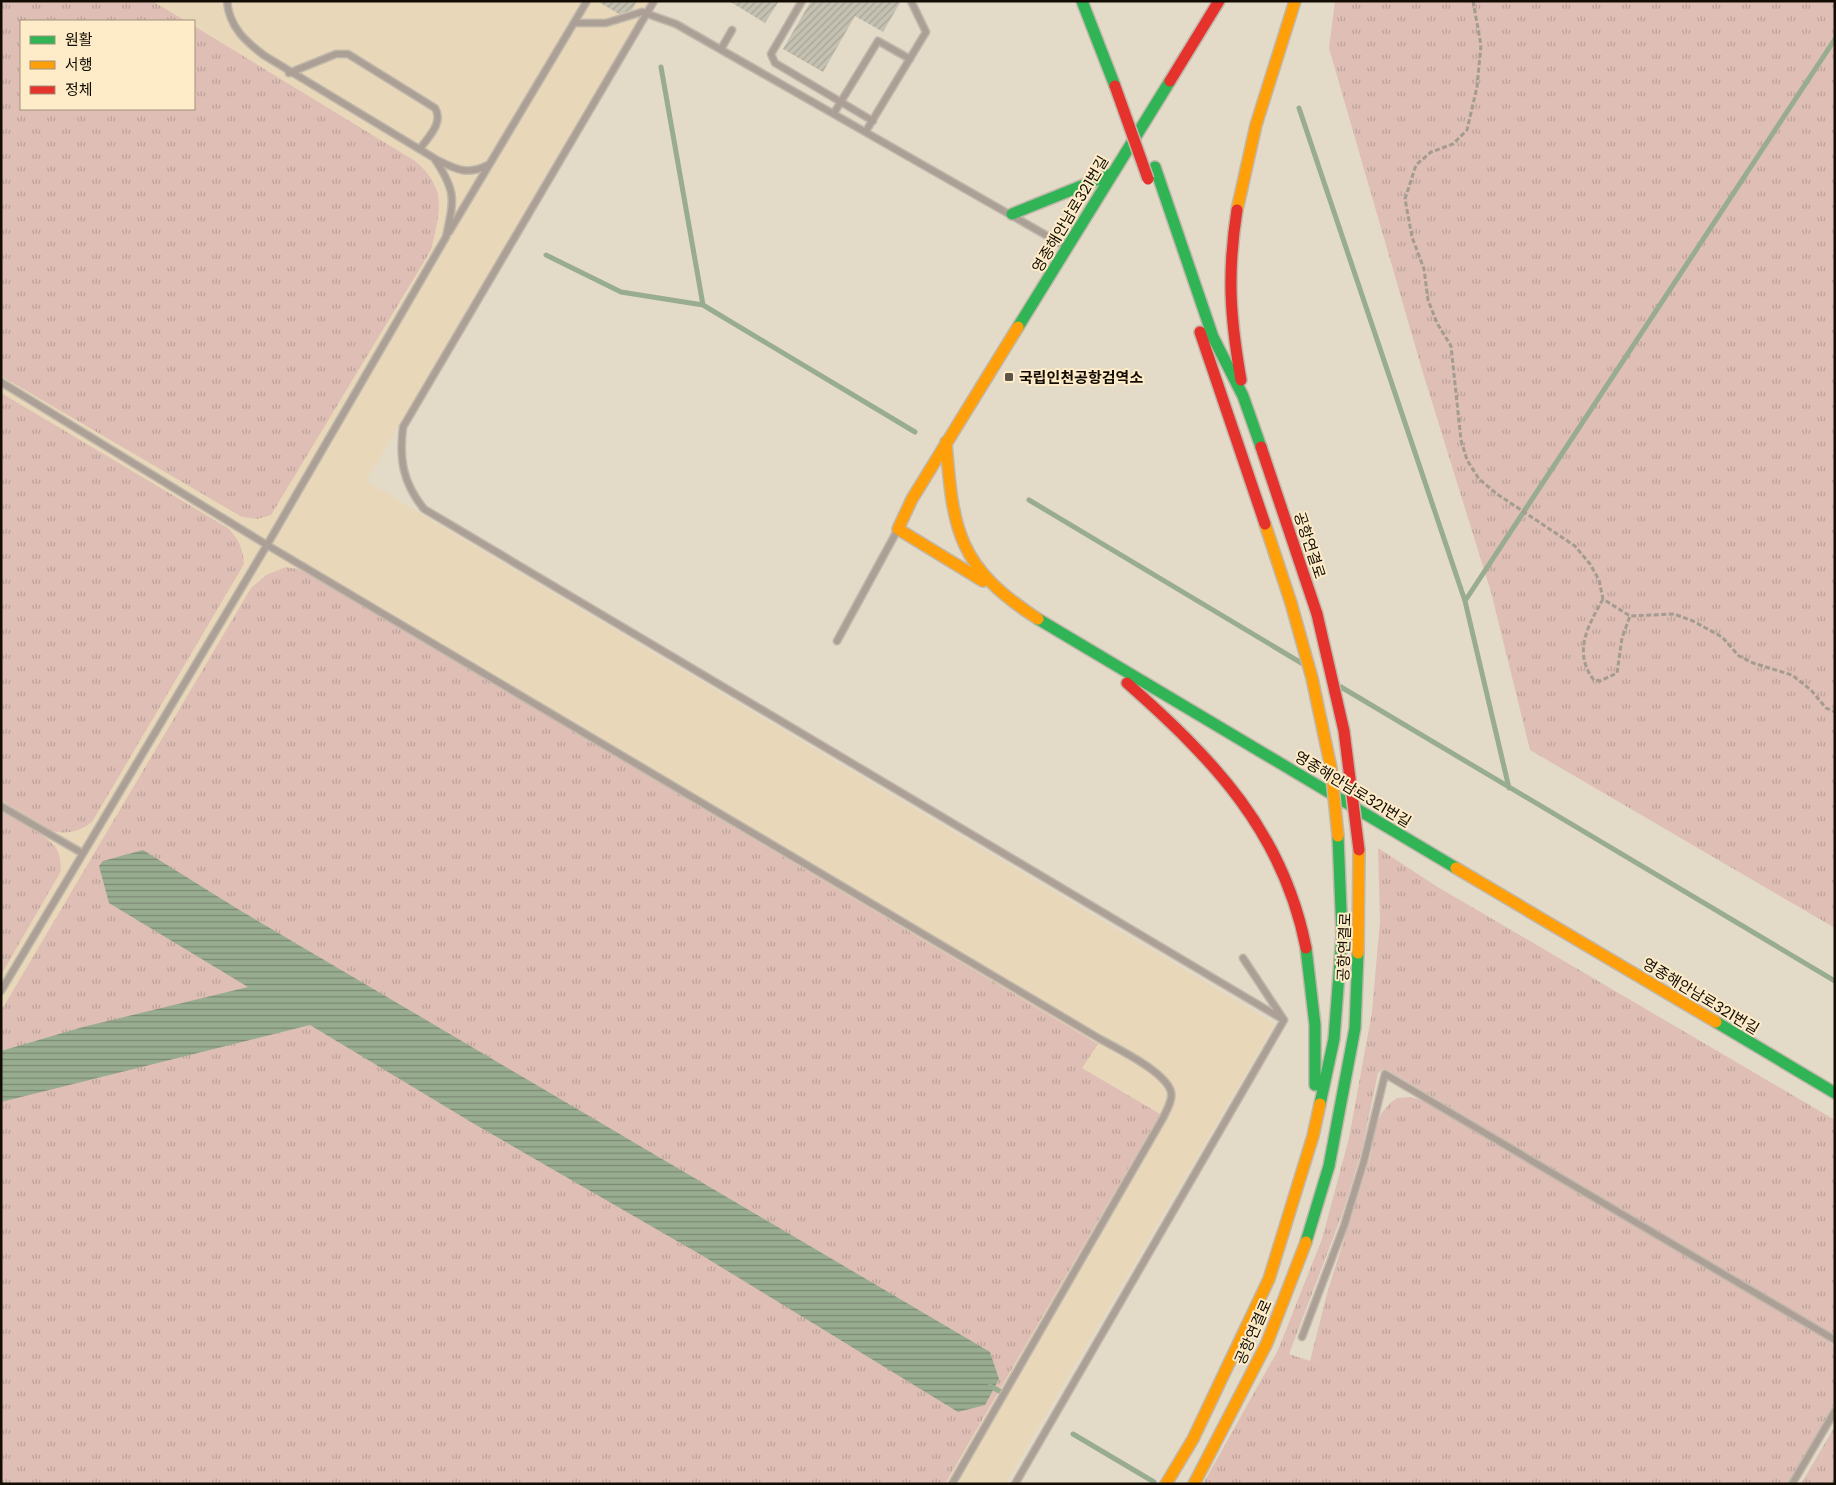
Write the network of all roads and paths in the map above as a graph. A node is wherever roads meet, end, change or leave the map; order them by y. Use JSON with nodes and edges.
{"nodes":[{"id":1,"x":227,"y":1,"type":"edge"},
{"id":2,"x":587,"y":1,"type":"edge"},
{"id":3,"x":654,"y":1,"type":"edge"},
{"id":4,"x":802,"y":1,"type":"edge"},
{"id":5,"x":912,"y":1,"type":"edge"},
{"id":6,"x":1082,"y":1,"type":"edge"},
{"id":7,"x":1092,"y":1,"type":"edge"},
{"id":8,"x":1219,"y":1,"type":"edge"},
{"id":9,"x":1295,"y":1,"type":"edge"},
{"id":10,"x":1473,"y":1,"type":"edge"},
{"id":11,"x":647,"y":14,"type":"junction"},
{"id":12,"x":575,"y":22,"type":"junction"},
{"id":13,"x":732,"y":30,"type":"dead end"},
{"id":14,"x":721,"y":49,"type":"junction"},
{"id":15,"x":910,"y":59,"type":"junction"},
{"id":16,"x":289,"y":73,"type":"junction"},
{"id":17,"x":1120,"y":82,"type":"junction"},
{"id":18,"x":841,"y":102,"type":"junction"},
{"id":19,"x":834,"y":113,"type":"junction"},
{"id":20,"x":873,"y":121,"type":"junction"},
{"id":21,"x":866,"y":131,"type":"junction"},
{"id":22,"x":420,"y":149,"type":"junction"},
{"id":23,"x":434,"y":158,"type":"junction"},
{"id":24,"x":490,"y":164,"type":"junction"},
{"id":25,"x":1111,"y":174,"type":"junction"},
{"id":26,"x":1012,"y":214,"type":"junction"},
{"id":27,"x":446,"y":237,"type":"junction"},
{"id":28,"x":1068,"y":248,"type":"junction"},
{"id":29,"x":1,"y":382,"type":"edge"},
{"id":30,"x":1243,"y":396,"type":"junction"},
{"id":31,"x":946,"y":442,"type":"junction"},
{"id":32,"x":898,"y":529,"type":"junction"},
{"id":33,"x":267,"y":544,"type":"junction"},
{"id":34,"x":1007,"y":597,"type":"junction"},
{"id":35,"x":1603,"y":599,"type":"junction"},
{"id":36,"x":1630,"y":616,"type":"junction"},
{"id":37,"x":837,"y":641,"type":"dead end"},
{"id":38,"x":1092,"y":652,"type":"junction"},
{"id":39,"x":1835,"y":712,"type":"edge"},
{"id":40,"x":1,"y":806,"type":"edge"},
{"id":41,"x":82,"y":853,"type":"junction"},
{"id":42,"x":1243,"y":958,"type":"dead end"},
{"id":43,"x":1,"y":991,"type":"edge"},
{"id":44,"x":1284,"y":1020,"type":"junction"},
{"id":45,"x":1835,"y":1092,"type":"edge"},
{"id":46,"x":1313,"y":1136,"type":"junction"},
{"id":47,"x":1302,"y":1337,"type":"dead end"},
{"id":48,"x":1835,"y":1340,"type":"edge"},
{"id":49,"x":1835,"y":1411,"type":"edge"},
{"id":50,"x":952,"y":1484,"type":"edge"},
{"id":51,"x":1015,"y":1484,"type":"edge"},
{"id":52,"x":1166,"y":1484,"type":"edge"},
{"id":53,"x":1194,"y":1484,"type":"edge"},
{"id":54,"x":1792,"y":1484,"type":"edge"}],
"edges":[{"from":1,"to":16,"type":"lane"},
{"from":2,"to":12,"type":"lane"},
{"from":3,"to":11,"type":"lane"},
{"from":4,"to":18,"type":"lane"},
{"from":5,"to":15,"type":"lane"},
{"from":6,"to":17,"type":"street"},
{"from":7,"to":17,"type":"street"},
{"from":8,"to":25,"type":"street","name":"영종해안남로321번길"},
{"from":9,"to":30,"type":"street"},
{"from":10,"to":35,"type":"path"},
{"from":11,"to":12,"type":"lane"},
{"from":11,"to":14,"type":"lane"},
{"from":11,"to":44,"type":"lane"},
{"from":12,"to":24,"type":"lane"},
{"from":13,"to":14,"type":"lane"},
{"from":14,"to":19,"type":"lane"},
{"from":15,"to":18,"type":"lane"},
{"from":15,"to":20,"type":"lane"},
{"from":16,"to":22,"type":"lane"},
{"from":16,"to":22,"type":"lane"},
{"from":17,"to":30,"type":"street"},
{"from":17,"to":46,"type":"street","name":"공항연결로","bridge":true},
{"from":18,"to":19,"type":"lane"},
{"from":18,"to":20,"type":"lane"},
{"from":19,"to":21,"type":"lane"},
{"from":20,"to":21,"type":"lane"},
{"from":21,"to":26,"type":"lane"},
{"from":22,"to":23,"type":"lane"},
{"from":23,"to":24,"type":"lane"},
{"from":23,"to":27,"type":"lane"},
{"from":24,"to":27,"type":"lane"},
{"from":25,"to":26,"type":"street"},
{"from":25,"to":28,"type":"street","name":"영종해안남로321번길"},
{"from":26,"to":28,"type":"lane"},
{"from":27,"to":33,"type":"lane"},
{"from":28,"to":31,"type":"street","name":"영종해안남로321번길"},
{"from":29,"to":33,"type":"lane"},
{"from":30,"to":53,"type":"street","name":"공항연결로","bridge":true},
{"from":31,"to":32,"type":"street","name":"영종해안남로321번길"},
{"from":31,"to":34,"type":"street","name":"영종해안남로321번길"},
{"from":32,"to":34,"type":"street"},
{"from":32,"to":37,"type":"lane"},
{"from":33,"to":41,"type":"lane"},
{"from":33,"to":50,"type":"lane"},
{"from":34,"to":38,"type":"street","name":"영종해안남로321번길"},
{"from":35,"to":36,"type":"path"},
{"from":35,"to":36,"type":"path"},
{"from":36,"to":39,"type":"path"},
{"from":38,"to":45,"type":"street","name":"영종해안남로321번길"},
{"from":38,"to":46,"type":"street"},
{"from":40,"to":41,"type":"lane"},
{"from":41,"to":43,"type":"lane"},
{"from":42,"to":44,"type":"lane"},
{"from":44,"to":51,"type":"lane"},
{"from":46,"to":52,"type":"street","name":"공항연결로"},
{"from":47,"to":48,"type":"lane"},
{"from":49,"to":54,"type":"lane"}]}
